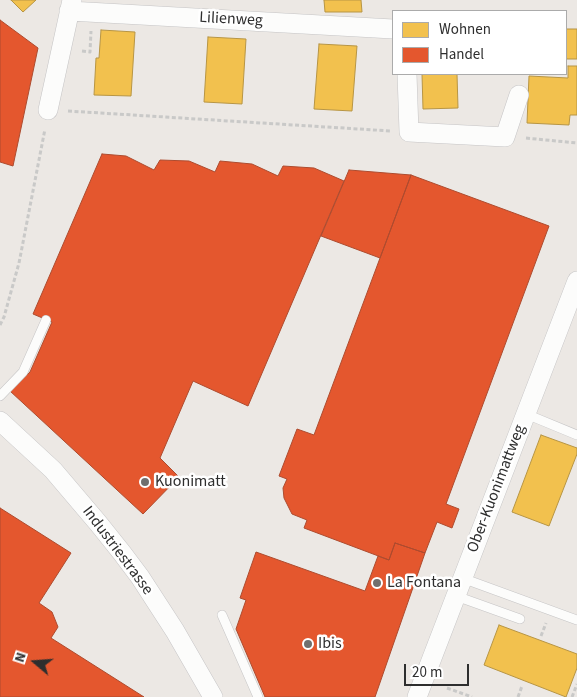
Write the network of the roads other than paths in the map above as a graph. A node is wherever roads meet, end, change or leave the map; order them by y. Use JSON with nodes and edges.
{"nodes":[{"id":1,"x":70,"y":5,"type":"edge"},
{"id":2,"x":392,"y":29,"type":"edge"},
{"id":3,"x":406,"y":75,"type":"edge"},
{"id":4,"x":519,"y":95,"type":"dead end"},
{"id":5,"x":48,"y":110,"type":"road end"},
{"id":6,"x":577,"y":281,"type":"edge"},
{"id":7,"x":46,"y":320,"type":"dead end"},
{"id":8,"x":0,"y":396,"type":"edge"},
{"id":9,"x":526,"y":414,"type":"junction"},
{"id":10,"x":0,"y":421,"type":"edge"},
{"id":11,"x":577,"y":435,"type":"edge"},
{"id":12,"x":462,"y":578,"type":"junction"},
{"id":13,"x":456,"y":596,"type":"junction"},
{"id":14,"x":222,"y":615,"type":"dead end"},
{"id":15,"x":520,"y":619,"type":"dead end"},
{"id":16,"x":577,"y":620,"type":"edge"},
{"id":17,"x":213,"y":697,"type":"edge"},
{"id":18,"x":258,"y":697,"type":"edge"},
{"id":19,"x":417,"y":697,"type":"edge"}],
"edges":[{"from":1,"to":2,"type":"street","name":"Lilienweg"},
{"from":1,"to":5,"type":"street"},
{"from":3,"to":4,"type":"street"},
{"from":6,"to":9,"type":"street","name":"Ober-Kuonimattweg"},
{"from":7,"to":8,"type":"lane"},
{"from":9,"to":11,"type":"lane"},
{"from":9,"to":12,"type":"street","name":"Ober-Kuonimattweg"},
{"from":10,"to":17,"type":"street","name":"Industriestrasse"},
{"from":12,"to":13,"type":"street","name":"Ober-Kuonimattweg"},
{"from":12,"to":16,"type":"lane"},
{"from":13,"to":15,"type":"lane"},
{"from":13,"to":19,"type":"street","name":"Ober-Kuonimattweg"},
{"from":14,"to":18,"type":"lane"}]}
